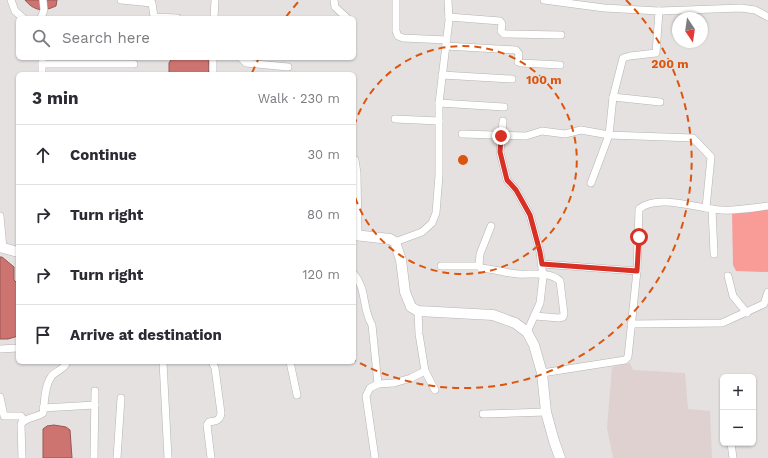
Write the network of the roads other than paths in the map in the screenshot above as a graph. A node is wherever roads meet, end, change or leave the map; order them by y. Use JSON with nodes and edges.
{"nodes":[{"id":1,"x":11,"y":0,"type":"edge"},
{"id":2,"x":43,"y":0,"type":"edge"},
{"id":3,"x":121,"y":0,"type":"edge"},
{"id":4,"x":215,"y":0,"type":"edge"},
{"id":5,"x":334,"y":0,"type":"edge"},
{"id":6,"x":396,"y":0,"type":"edge"},
{"id":7,"x":448,"y":0,"type":"edge"},
{"id":8,"x":544,"y":0,"type":"edge"},
{"id":9,"x":592,"y":3,"type":"edge"},
{"id":10,"x":659,"y":11,"type":"junction"},
{"id":11,"x":21,"y":16,"type":"edge"},
{"id":12,"x":42,"y":16,"type":"edge"},
{"id":13,"x":154,"y":16,"type":"edge"},
{"id":14,"x":214,"y":16,"type":"edge"},
{"id":15,"x":345,"y":16,"type":"edge"},
{"id":16,"x":449,"y":17,"type":"junction"},
{"id":17,"x":768,"y":17,"type":"edge"},
{"id":18,"x":561,"y":35,"type":"dead end"},
{"id":19,"x":446,"y":43,"type":"junction"},
{"id":20,"x":212,"y":60,"type":"edge"},
{"id":21,"x":243,"y":60,"type":"edge"},
{"id":22,"x":42,"y":61,"type":"edge"},
{"id":23,"x":134,"y":64,"type":"dead end"},
{"id":24,"x":560,"y":65,"type":"dead end"},
{"id":25,"x":288,"y":67,"type":"dead end"},
{"id":26,"x":42,"y":72,"type":"edge"},
{"id":27,"x":213,"y":72,"type":"edge"},
{"id":28,"x":442,"y":75,"type":"junction"},
{"id":29,"x":512,"y":79,"type":"dead end"},
{"id":30,"x":613,"y":97,"type":"junction"},
{"id":31,"x":660,"y":102,"type":"dead end"},
{"id":32,"x":439,"y":103,"type":"junction"},
{"id":33,"x":504,"y":107,"type":"dead end"},
{"id":34,"x":395,"y":119,"type":"dead end"},
{"id":35,"x":439,"y":121,"type":"junction"},
{"id":36,"x":503,"y":121,"type":"dead end"},
{"id":37,"x":462,"y":134,"type":"dead end"},
{"id":38,"x":609,"y":135,"type":"junction"},
{"id":39,"x":501,"y":136,"type":"junction"},
{"id":40,"x":356,"y":167,"type":"edge"},
{"id":41,"x":591,"y":182,"type":"dead end"},
{"id":42,"x":768,"y":206,"type":"edge"},
{"id":43,"x":709,"y":209,"type":"junction"},
{"id":44,"x":0,"y":216,"type":"edge"},
{"id":45,"x":491,"y":226,"type":"dead end"},
{"id":46,"x":356,"y":235,"type":"edge"},
{"id":47,"x":395,"y":242,"type":"junction"},
{"id":48,"x":2,"y":247,"type":"edge"},
{"id":49,"x":16,"y":251,"type":"edge"},
{"id":50,"x":714,"y":254,"type":"dead end"},
{"id":51,"x":542,"y":264,"type":"junction"},
{"id":52,"x":441,"y":266,"type":"dead end"},
{"id":53,"x":479,"y":266,"type":"junction"},
{"id":54,"x":637,"y":271,"type":"junction"},
{"id":55,"x":543,"y":274,"type":"junction"},
{"id":56,"x":728,"y":276,"type":"dead end"},
{"id":57,"x":356,"y":278,"type":"edge"},
{"id":58,"x":768,"y":292,"type":"edge"},
{"id":59,"x":766,"y":307,"type":"edge"},
{"id":60,"x":418,"y":311,"type":"junction"},
{"id":61,"x":747,"y":313,"type":"junction"},
{"id":62,"x":535,"y":316,"type":"junction"},
{"id":63,"x":631,"y":324,"type":"junction"},
{"id":64,"x":527,"y":332,"type":"junction"},
{"id":65,"x":16,"y":348,"type":"edge"},
{"id":66,"x":0,"y":349,"type":"edge"},
{"id":67,"x":66,"y":364,"type":"edge"},
{"id":68,"x":163,"y":364,"type":"edge"},
{"id":69,"x":213,"y":364,"type":"edge"},
{"id":70,"x":290,"y":364,"type":"edge"},
{"id":71,"x":425,"y":371,"type":"junction"},
{"id":72,"x":542,"y":374,"type":"junction"},
{"id":73,"x":378,"y":384,"type":"junction"},
{"id":74,"x":435,"y":390,"type":"dead end"},
{"id":75,"x":95,"y":391,"type":"dead end"},
{"id":76,"x":297,"y":395,"type":"dead end"},
{"id":77,"x":0,"y":397,"type":"edge"},
{"id":78,"x":121,"y":398,"type":"dead end"},
{"id":79,"x":95,"y":405,"type":"junction"},
{"id":80,"x":44,"y":408,"type":"junction"},
{"id":81,"x":546,"y":412,"type":"junction"},
{"id":82,"x":483,"y":414,"type":"dead end"},
{"id":83,"x":24,"y":421,"type":"junction"},
{"id":84,"x":731,"y":446,"type":"edge"},
{"id":85,"x":22,"y":458,"type":"edge"},
{"id":86,"x":94,"y":458,"type":"edge"},
{"id":87,"x":117,"y":458,"type":"edge"},
{"id":88,"x":168,"y":458,"type":"edge"},
{"id":89,"x":211,"y":458,"type":"edge"},
{"id":90,"x":375,"y":458,"type":"edge"},
{"id":91,"x":560,"y":458,"type":"edge"},
{"id":92,"x":733,"y":458,"type":"edge"}],
"edges":[{"from":1,"to":11,"type":"street"},
{"from":2,"to":12,"type":"street"},
{"from":3,"to":13,"type":"street"},
{"from":4,"to":14,"type":"street"},
{"from":5,"to":15,"type":"street"},
{"from":6,"to":19,"type":"street"},
{"from":7,"to":16,"type":"street"},
{"from":8,"to":9,"type":"street"},
{"from":9,"to":10,"type":"street"},
{"from":10,"to":17,"type":"street"},
{"from":10,"to":30,"type":"street"},
{"from":16,"to":18,"type":"street"},
{"from":16,"to":19,"type":"street"},
{"from":19,"to":24,"type":"street"},
{"from":19,"to":28,"type":"street"},
{"from":20,"to":27,"type":"street"},
{"from":21,"to":25,"type":"street"},
{"from":22,"to":23,"type":"street"},
{"from":22,"to":26,"type":"street"},
{"from":28,"to":29,"type":"street"},
{"from":28,"to":32,"type":"street"},
{"from":30,"to":31,"type":"street"},
{"from":30,"to":38,"type":"street"},
{"from":32,"to":33,"type":"street"},
{"from":32,"to":35,"type":"street"},
{"from":34,"to":35,"type":"street"},
{"from":35,"to":47,"type":"street"},
{"from":36,"to":39,"type":"street"},
{"from":37,"to":39,"type":"street"},
{"from":38,"to":39,"type":"street"},
{"from":38,"to":41,"type":"street"},
{"from":38,"to":43,"type":"street"},
{"from":39,"to":51,"type":"street"},
{"from":40,"to":46,"type":"street"},
{"from":42,"to":43,"type":"street"},
{"from":43,"to":50,"type":"street"},
{"from":43,"to":54,"type":"street"},
{"from":44,"to":48,"type":"street"},
{"from":45,"to":53,"type":"street"},
{"from":46,"to":47,"type":"street"},
{"from":47,"to":60,"type":"street"},
{"from":48,"to":49,"type":"street"},
{"from":51,"to":54,"type":"street"},
{"from":51,"to":55,"type":"street"},
{"from":52,"to":53,"type":"street"},
{"from":53,"to":55,"type":"street"},
{"from":54,"to":63,"type":"street"},
{"from":55,"to":62,"type":"street"},
{"from":55,"to":62,"type":"street"},
{"from":56,"to":61,"type":"street"},
{"from":57,"to":73,"type":"street"},
{"from":58,"to":59,"type":"street"},
{"from":59,"to":61,"type":"street"},
{"from":60,"to":64,"type":"street"},
{"from":60,"to":71,"type":"street"},
{"from":61,"to":63,"type":"street"},
{"from":62,"to":64,"type":"street"},
{"from":63,"to":72,"type":"street"},
{"from":64,"to":72,"type":"street"},
{"from":65,"to":66,"type":"street"},
{"from":67,"to":80,"type":"street"},
{"from":68,"to":88,"type":"street"},
{"from":69,"to":89,"type":"street"},
{"from":70,"to":76,"type":"street"},
{"from":71,"to":73,"type":"street"},
{"from":71,"to":74,"type":"street"},
{"from":72,"to":81,"type":"street"},
{"from":73,"to":90,"type":"street"},
{"from":75,"to":79,"type":"street"},
{"from":77,"to":83,"type":"street"},
{"from":78,"to":87,"type":"street"},
{"from":79,"to":80,"type":"street"},
{"from":79,"to":86,"type":"street"},
{"from":80,"to":83,"type":"street"},
{"from":81,"to":82,"type":"street"},
{"from":81,"to":91,"type":"street"},
{"from":83,"to":85,"type":"street"},
{"from":84,"to":92,"type":"street"}]}
